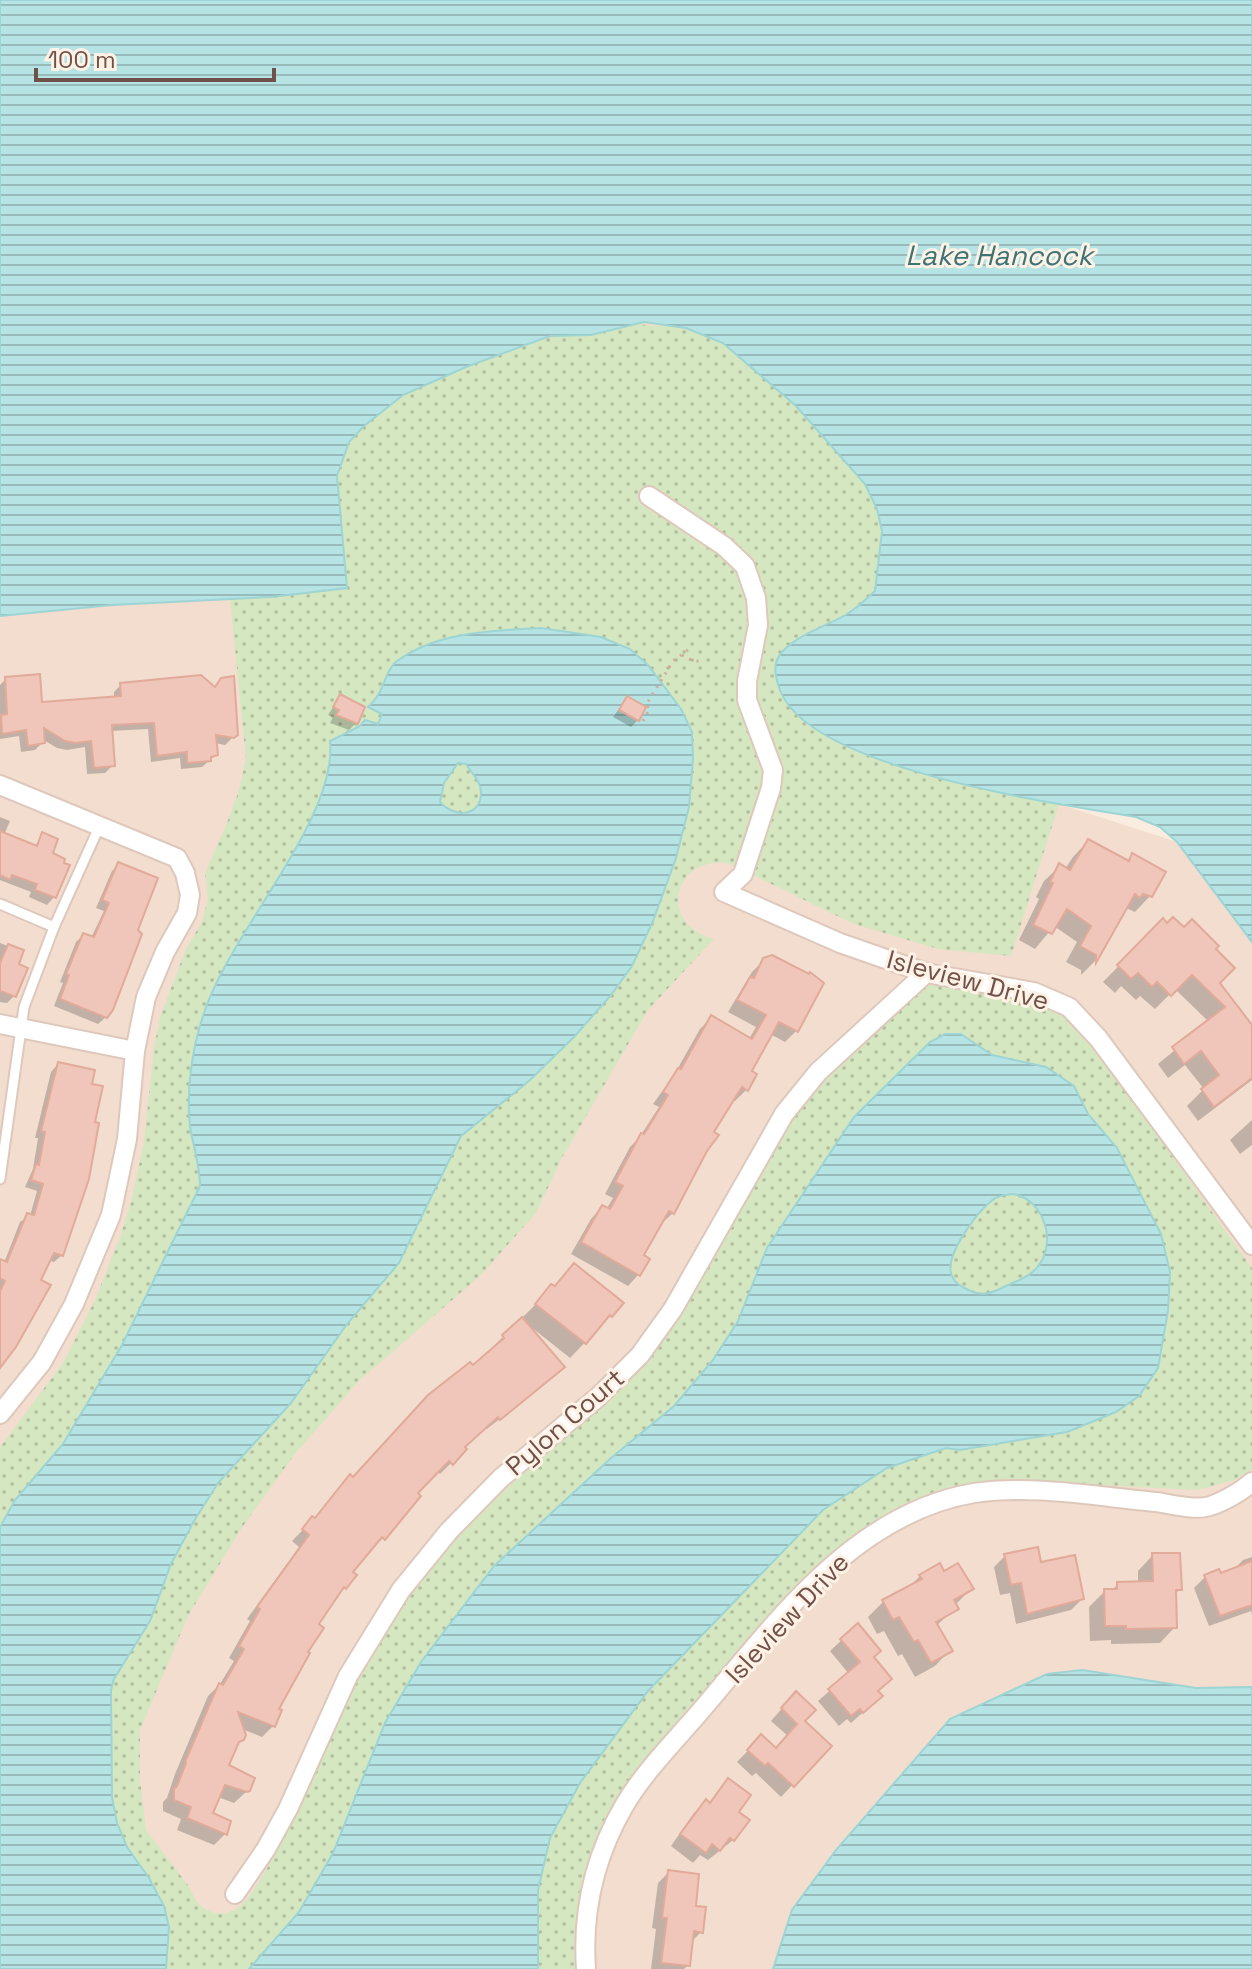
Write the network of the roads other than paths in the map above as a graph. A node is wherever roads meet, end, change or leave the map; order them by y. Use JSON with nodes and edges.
{"nodes":[{"id":1,"x":649,"y":496,"type":"dead end"},
{"id":2,"x":0,"y":785,"type":"edge"},
{"id":3,"x":100,"y":825,"type":"junction"},
{"id":4,"x":0,"y":904,"type":"edge"},
{"id":5,"x":54,"y":927,"type":"junction"},
{"id":6,"x":926,"y":973,"type":"junction"},
{"id":7,"x":0,"y":1024,"type":"edge"},
{"id":8,"x":20,"y":1027,"type":"junction"},
{"id":9,"x":135,"y":1051,"type":"junction"},
{"id":10,"x":0,"y":1179,"type":"edge"},
{"id":11,"x":1252,"y":1245,"type":"edge"},
{"id":12,"x":0,"y":1414,"type":"edge"},
{"id":13,"x":1252,"y":1482,"type":"edge"},
{"id":14,"x":235,"y":1894,"type":"dead end"},
{"id":15,"x":586,"y":1969,"type":"edge"}],
"edges":[{"from":1,"to":6,"type":"street","name":"Isleview Drive"},
{"from":2,"to":3,"type":"street"},
{"from":3,"to":5,"type":"lane"},
{"from":3,"to":9,"type":"street"},
{"from":4,"to":5,"type":"lane"},
{"from":5,"to":8,"type":"lane"},
{"from":6,"to":11,"type":"street","name":"Isleview Drive"},
{"from":6,"to":14,"type":"street","name":"Pylon Court"},
{"from":7,"to":8,"type":"street"},
{"from":8,"to":9,"type":"street"},
{"from":8,"to":10,"type":"lane"},
{"from":9,"to":12,"type":"street"},
{"from":13,"to":15,"type":"street","name":"Isleview Drive"}]}
